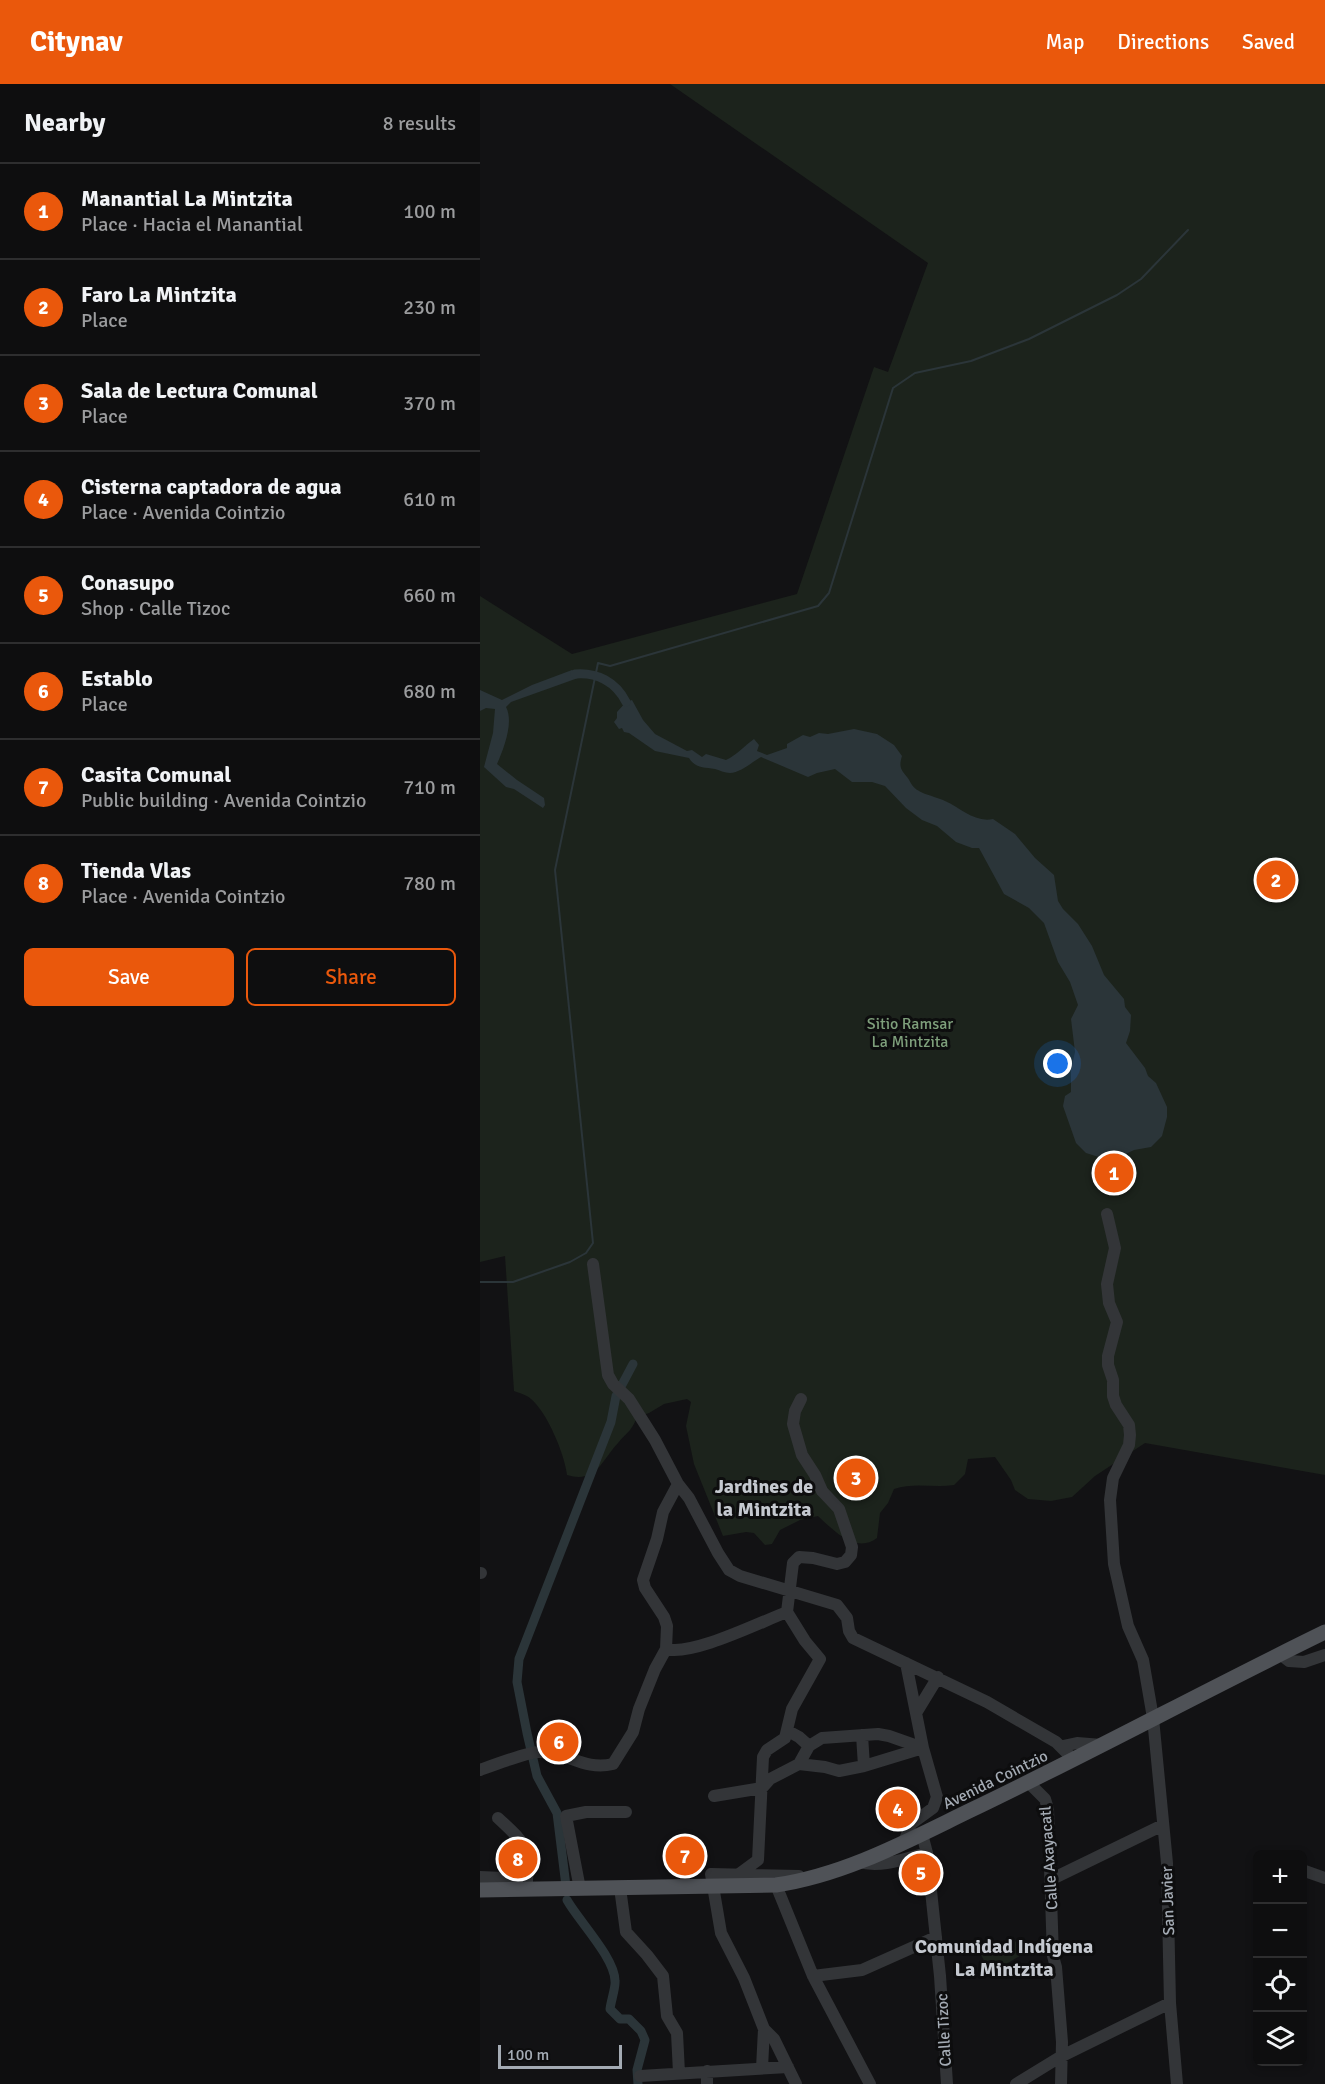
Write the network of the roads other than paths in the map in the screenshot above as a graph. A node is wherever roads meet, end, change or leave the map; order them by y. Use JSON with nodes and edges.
{"nodes":[{"id":1,"x":1107,"y":1214,"type":"dead end"},
{"id":2,"x":593,"y":1263,"type":"dead end"},
{"id":3,"x":801,"y":1399,"type":"dead end"},
{"id":4,"x":678,"y":1484,"type":"junction"},
{"id":5,"x":789,"y":1590,"type":"junction"},
{"id":6,"x":787,"y":1612,"type":"junction"},
{"id":7,"x":1325,"y":1632,"type":"edge"},
{"id":8,"x":666,"y":1649,"type":"junction"},
{"id":9,"x":1280,"y":1654,"type":"junction"},
{"id":10,"x":1325,"y":1656,"type":"edge"},
{"id":11,"x":906,"y":1664,"type":"junction"},
{"id":12,"x":938,"y":1677,"type":"junction"},
{"id":13,"x":916,"y":1713,"type":"junction"},
{"id":14,"x":1153,"y":1718,"type":"junction"},
{"id":15,"x":788,"y":1731,"type":"junction"},
{"id":16,"x":862,"y":1735,"type":"junction"},
{"id":17,"x":809,"y":1746,"type":"junction"},
{"id":18,"x":1063,"y":1746,"type":"junction"},
{"id":19,"x":1103,"y":1746,"type":"junction"},
{"id":20,"x":923,"y":1748,"type":"junction"},
{"id":21,"x":1074,"y":1760,"type":"junction"},
{"id":22,"x":799,"y":1764,"type":"junction"},
{"id":23,"x":864,"y":1766,"type":"junction"},
{"id":24,"x":480,"y":1770,"type":"edge"},
{"id":25,"x":1029,"y":1783,"type":"junction"},
{"id":26,"x":762,"y":1788,"type":"junction"},
{"id":27,"x":748,"y":1791,"type":"junction"},
{"id":28,"x":714,"y":1796,"type":"dead end"},
{"id":29,"x":626,"y":1812,"type":"dead end"},
{"id":30,"x":498,"y":1818,"type":"dead end"},
{"id":31,"x":1163,"y":1825,"type":"junction"},
{"id":32,"x":759,"y":1829,"type":"junction"},
{"id":33,"x":922,"y":1834,"type":"junction"},
{"id":34,"x":904,"y":1842,"type":"junction"},
{"id":35,"x":927,"y":1852,"type":"junction"},
{"id":36,"x":858,"y":1862,"type":"junction"},
{"id":37,"x":1307,"y":1872,"type":"edge"},
{"id":38,"x":739,"y":1874,"type":"junction"},
{"id":39,"x":823,"y":1876,"type":"junction"},
{"id":40,"x":480,"y":1877,"type":"edge"},
{"id":41,"x":1325,"y":1878,"type":"edge"},
{"id":42,"x":1052,"y":1879,"type":"junction"},
{"id":43,"x":527,"y":1884,"type":"junction"},
{"id":44,"x":776,"y":1886,"type":"junction"},
{"id":45,"x":713,"y":1887,"type":"junction"},
{"id":46,"x":620,"y":1888,"type":"junction"},
{"id":47,"x":580,"y":1889,"type":"junction"},
{"id":48,"x":480,"y":1890,"type":"edge"},
{"id":49,"x":936,"y":1937,"type":"junction"},
{"id":50,"x":813,"y":1976,"type":"junction"},
{"id":51,"x":1170,"y":2003,"type":"junction"},
{"id":52,"x":764,"y":2029,"type":"junction"},
{"id":53,"x":1060,"y":2057,"type":"junction"},
{"id":54,"x":788,"y":2067,"type":"junction"},
{"id":55,"x":762,"y":2068,"type":"junction"},
{"id":56,"x":707,"y":2071,"type":"junction"},
{"id":57,"x":679,"y":2073,"type":"junction"},
{"id":58,"x":640,"y":2076,"type":"dead end"},
{"id":59,"x":707,"y":2084,"type":"edge"},
{"id":60,"x":796,"y":2084,"type":"edge"},
{"id":61,"x":870,"y":2084,"type":"edge"},
{"id":62,"x":947,"y":2084,"type":"edge"},
{"id":63,"x":1016,"y":2084,"type":"edge"},
{"id":64,"x":1061,"y":2084,"type":"edge"},
{"id":65,"x":1177,"y":2084,"type":"edge"}],
"edges":[{"from":1,"to":14,"type":"street","name":"San Javier"},
{"from":2,"to":4,"type":"street"},
{"from":3,"to":5,"type":"street"},
{"from":4,"to":5,"type":"street"},
{"from":4,"to":8,"type":"street"},
{"from":5,"to":6,"type":"street"},
{"from":5,"to":11,"type":"street"},
{"from":6,"to":8,"type":"street"},
{"from":6,"to":15,"type":"street"},
{"from":7,"to":9,"type":"main road","name":"Avenida Cointzio"},
{"from":8,"to":24,"type":"street"},
{"from":9,"to":10,"type":"street"},
{"from":9,"to":14,"type":"main road","name":"Avenida Cointzio"},
{"from":11,"to":12,"type":"street"},
{"from":11,"to":13,"type":"street"},
{"from":12,"to":13,"type":"street"},
{"from":12,"to":18,"type":"street"},
{"from":13,"to":20,"type":"street"},
{"from":14,"to":19,"type":"main road","name":"Avenida Cointzio"},
{"from":14,"to":31,"type":"street","name":"San Javier"},
{"from":15,"to":17,"type":"street"},
{"from":15,"to":26,"type":"street"},
{"from":16,"to":17,"type":"street"},
{"from":16,"to":20,"type":"street"},
{"from":16,"to":23,"type":"street"},
{"from":17,"to":22,"type":"street"},
{"from":18,"to":19,"type":"street"},
{"from":18,"to":21,"type":"street"},
{"from":19,"to":21,"type":"main road","name":"Avenida Cointzio"},
{"from":20,"to":23,"type":"street"},
{"from":20,"to":34,"type":"street"},
{"from":21,"to":25,"type":"main road","name":"Avenida Cointzio"},
{"from":22,"to":23,"type":"street"},
{"from":22,"to":26,"type":"street"},
{"from":25,"to":33,"type":"main road","name":"Avenida Cointzio"},
{"from":25,"to":42,"type":"street","name":"Calle Axayacatl"},
{"from":26,"to":27,"type":"street"},
{"from":26,"to":32,"type":"street"},
{"from":27,"to":28,"type":"street"},
{"from":27,"to":32,"type":"street"},
{"from":29,"to":47,"type":"street"},
{"from":30,"to":43,"type":"street"},
{"from":31,"to":42,"type":"street"},
{"from":31,"to":51,"type":"street","name":"San Javier"},
{"from":32,"to":38,"type":"street"},
{"from":33,"to":34,"type":"main road","name":"Avenida Cointzio"},
{"from":33,"to":35,"type":"street","name":"Calle Tizoc"},
{"from":34,"to":36,"type":"main road","name":"Avenida Cointzio"},
{"from":35,"to":36,"type":"street"},
{"from":35,"to":49,"type":"street","name":"Calle Tizoc"},
{"from":36,"to":39,"type":"main road","name":"Avenida Cointzio"},
{"from":37,"to":41,"type":"street"},
{"from":38,"to":39,"type":"street"},
{"from":38,"to":45,"type":"street"},
{"from":39,"to":44,"type":"main road","name":"Avenida Cointzio"},
{"from":40,"to":43,"type":"street"},
{"from":42,"to":53,"type":"street","name":"Calle Axayacatl"},
{"from":43,"to":47,"type":"main road","name":"Avenida Cointzio"},
{"from":43,"to":48,"type":"main road","name":"Avenida Cointzio"},
{"from":44,"to":45,"type":"main road","name":"Avenida Cointzio"},
{"from":44,"to":50,"type":"street"},
{"from":45,"to":46,"type":"main road","name":"Avenida Cointzio"},
{"from":45,"to":52,"type":"street"},
{"from":46,"to":47,"type":"main road","name":"Avenida Cointzio"},
{"from":46,"to":57,"type":"street"},
{"from":49,"to":50,"type":"street"},
{"from":49,"to":62,"type":"street","name":"Calle Tizoc"},
{"from":50,"to":61,"type":"street"},
{"from":51,"to":53,"type":"street"},
{"from":51,"to":65,"type":"street","name":"San Javier"},
{"from":52,"to":54,"type":"street"},
{"from":52,"to":55,"type":"street"},
{"from":53,"to":63,"type":"street"},
{"from":53,"to":64,"type":"street","name":"Calle Axayacatl"},
{"from":54,"to":55,"type":"street"},
{"from":54,"to":60,"type":"street"},
{"from":55,"to":56,"type":"street"},
{"from":56,"to":57,"type":"street"},
{"from":56,"to":59,"type":"street"},
{"from":57,"to":58,"type":"street"}]}
